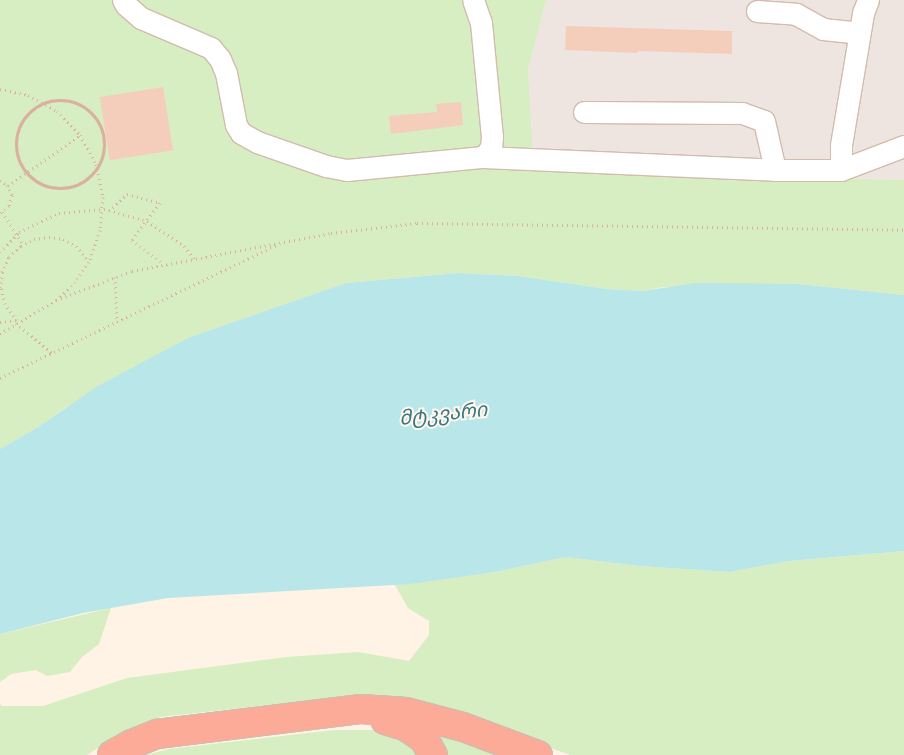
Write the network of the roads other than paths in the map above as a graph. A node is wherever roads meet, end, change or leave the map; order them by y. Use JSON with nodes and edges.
{"nodes":[{"id":1,"x":123,"y":0,"type":"edge"},
{"id":2,"x":472,"y":0,"type":"edge"},
{"id":3,"x":868,"y":0,"type":"edge"},
{"id":4,"x":757,"y":11,"type":"dead end"},
{"id":5,"x":860,"y":33,"type":"junction"},
{"id":6,"x":584,"y":112,"type":"dead end"},
{"id":7,"x":904,"y":146,"type":"edge"},
{"id":8,"x":483,"y":157,"type":"junction"},
{"id":9,"x":776,"y":170,"type":"junction"},
{"id":10,"x":841,"y":170,"type":"junction"},
{"id":11,"x":324,"y":714,"type":"junction"},
{"id":12,"x":112,"y":755,"type":"edge"},
{"id":13,"x":433,"y":755,"type":"edge"},
{"id":14,"x":538,"y":755,"type":"edge"}],
"edges":[{"from":1,"to":8,"type":"lane"},
{"from":2,"to":8,"type":"lane"},
{"from":3,"to":5,"type":"lane"},
{"from":4,"to":5,"type":"lane"},
{"from":5,"to":10,"type":"lane"},
{"from":6,"to":9,"type":"lane"},
{"from":7,"to":10,"type":"lane"},
{"from":8,"to":9,"type":"lane"},
{"from":9,"to":10,"type":"lane"},
{"from":11,"to":12,"type":"highway"},
{"from":11,"to":13,"type":"highway"},
{"from":11,"to":14,"type":"highway"}]}
